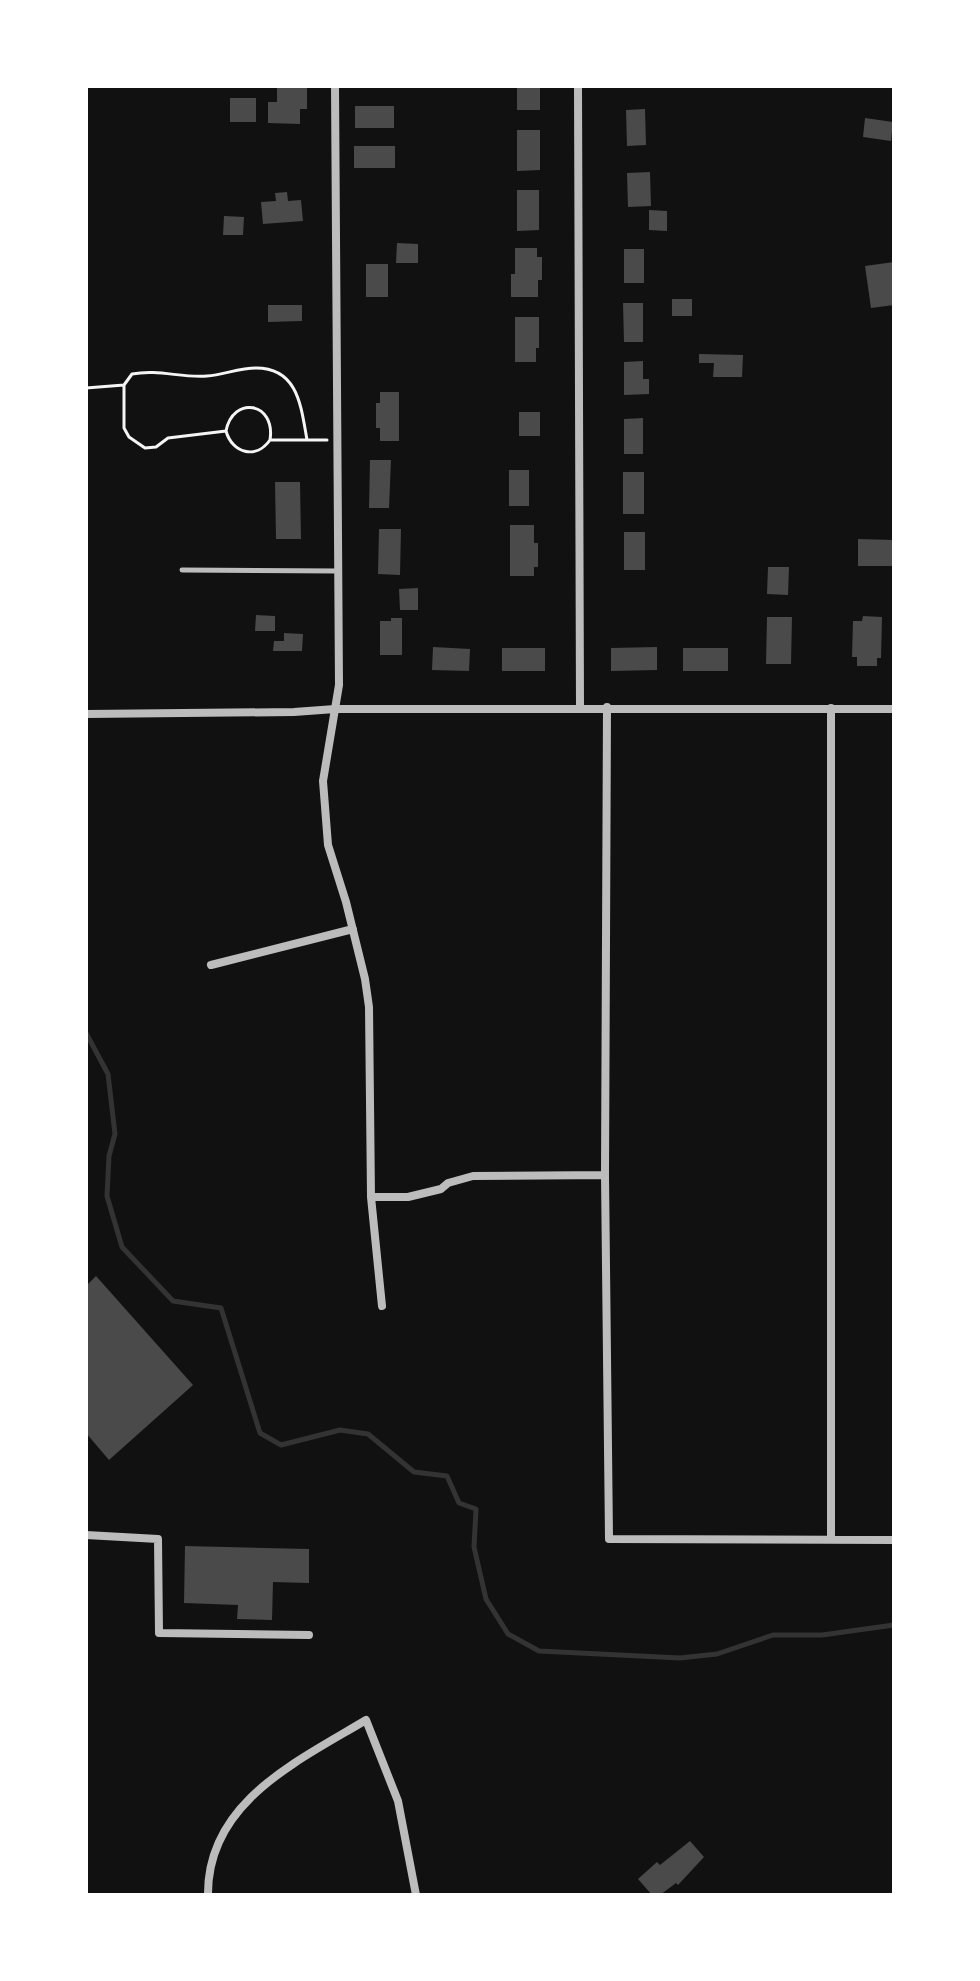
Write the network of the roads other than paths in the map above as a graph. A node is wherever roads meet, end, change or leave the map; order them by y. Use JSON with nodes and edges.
{"nodes":[{"id":1,"x":335,"y":86,"type":"edge"},
{"id":2,"x":578,"y":86,"type":"edge"},
{"id":3,"x":182,"y":570,"type":"dead end"},
{"id":4,"x":338,"y":571,"type":"junction"},
{"id":5,"x":580,"y":707,"type":"junction"},
{"id":6,"x":607,"y":707,"type":"junction"},
{"id":7,"x":831,"y":708,"type":"junction"},
{"id":8,"x":335,"y":709,"type":"junction"},
{"id":9,"x":894,"y":709,"type":"edge"},
{"id":10,"x":86,"y":714,"type":"edge"},
{"id":11,"x":353,"y":929,"type":"junction"},
{"id":12,"x":211,"y":965,"type":"dead end"},
{"id":13,"x":605,"y":1175,"type":"junction"},
{"id":14,"x":371,"y":1197,"type":"junction"},
{"id":15,"x":382,"y":1306,"type":"dead end"},
{"id":16,"x":86,"y":1535,"type":"edge"},
{"id":17,"x":831,"y":1540,"type":"junction"},
{"id":18,"x":894,"y":1540,"type":"edge"},
{"id":19,"x":309,"y":1635,"type":"dead end"},
{"id":20,"x":208,"y":1895,"type":"edge"},
{"id":21,"x":416,"y":1895,"type":"edge"}],
"edges":[{"from":1,"to":4,"type":"street"},
{"from":2,"to":5,"type":"street"},
{"from":3,"to":4,"type":"lane"},
{"from":4,"to":8,"type":"street"},
{"from":5,"to":6,"type":"street"},
{"from":5,"to":8,"type":"street"},
{"from":6,"to":7,"type":"street"},
{"from":6,"to":13,"type":"street"},
{"from":7,"to":9,"type":"street"},
{"from":7,"to":17,"type":"street"},
{"from":8,"to":10,"type":"street"},
{"from":8,"to":11,"type":"street"},
{"from":11,"to":12,"type":"street"},
{"from":11,"to":14,"type":"street"},
{"from":13,"to":14,"type":"street"},
{"from":13,"to":17,"type":"street"},
{"from":14,"to":15,"type":"street"},
{"from":16,"to":19,"type":"street"},
{"from":17,"to":18,"type":"street"},
{"from":20,"to":21,"type":"street"}]}
